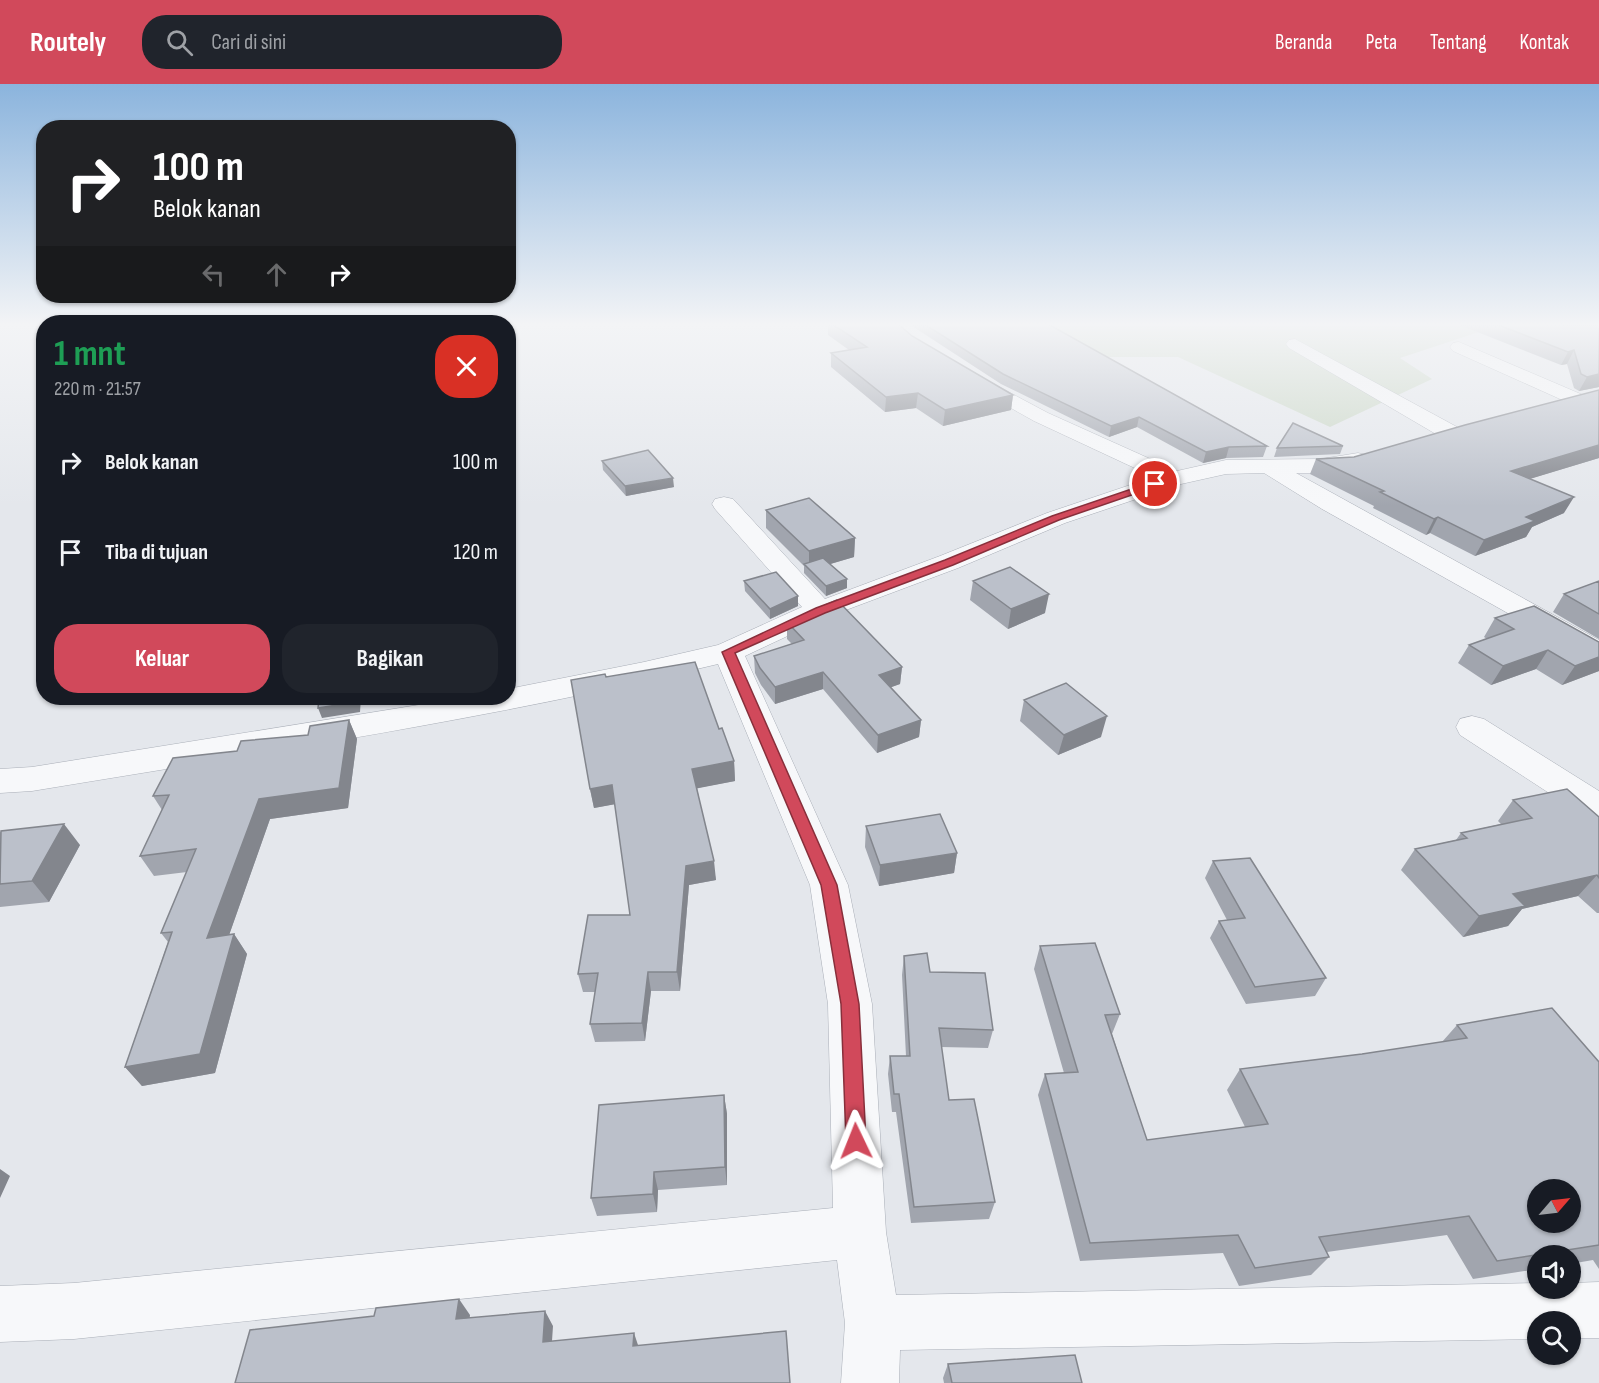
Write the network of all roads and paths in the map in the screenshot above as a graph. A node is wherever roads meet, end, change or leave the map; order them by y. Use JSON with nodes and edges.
{"nodes":[{"id":1,"x":983,"y":385,"type":"edge"},
{"id":2,"x":1366,"y":385,"type":"edge"},
{"id":3,"x":1544,"y":385,"type":"edge"},
{"id":4,"x":1599,"y":394,"type":"edge"},
{"id":5,"x":1576,"y":399,"type":"junction"},
{"id":6,"x":1541,"y":408,"type":"edge"},
{"id":7,"x":1472,"y":426,"type":"edge"},
{"id":8,"x":1449,"y":432,"type":"junction"},
{"id":9,"x":1426,"y":439,"type":"edge"},
{"id":10,"x":1381,"y":453,"type":"edge"},
{"id":11,"x":1266,"y":465,"type":"junction"},
{"id":12,"x":1175,"y":478,"type":"junction"},
{"id":13,"x":724,"y":504,"type":"dead end"},
{"id":14,"x":820,"y":610,"type":"junction"},
{"id":15,"x":728,"y":652,"type":"junction"},
{"id":16,"x":1599,"y":652,"type":"edge"},
{"id":17,"x":516,"y":697,"type":"edge"},
{"id":18,"x":477,"y":705,"type":"edge"},
{"id":19,"x":1472,"y":728,"type":"dead end"},
{"id":20,"x":0,"y":781,"type":"edge"},
{"id":21,"x":1599,"y":808,"type":"edge"},
{"id":22,"x":860,"y":1232,"type":"junction"},
{"id":23,"x":1599,"y":1310,"type":"edge"},
{"id":24,"x":0,"y":1314,"type":"edge"},
{"id":25,"x":873,"y":1323,"type":"junction"},
{"id":26,"x":870,"y":1383,"type":"edge"}],
"edges":[{"from":1,"to":12,"type":"street"},
{"from":2,"to":8,"type":"street"},
{"from":3,"to":5,"type":"street"},
{"from":4,"to":5,"type":"street"},
{"from":5,"to":6,"type":"street"},
{"from":7,"to":8,"type":"street"},
{"from":8,"to":9,"type":"street"},
{"from":10,"to":11,"type":"street"},
{"from":11,"to":12,"type":"street"},
{"from":11,"to":16,"type":"street"},
{"from":12,"to":14,"type":"street"},
{"from":13,"to":14,"type":"street"},
{"from":14,"to":15,"type":"street"},
{"from":15,"to":17,"type":"street"},
{"from":15,"to":22,"type":"street"},
{"from":18,"to":20,"type":"street"},
{"from":19,"to":21,"type":"street"},
{"from":22,"to":24,"type":"street"},
{"from":22,"to":25,"type":"street"},
{"from":23,"to":25,"type":"street"},
{"from":25,"to":26,"type":"street"}]}
